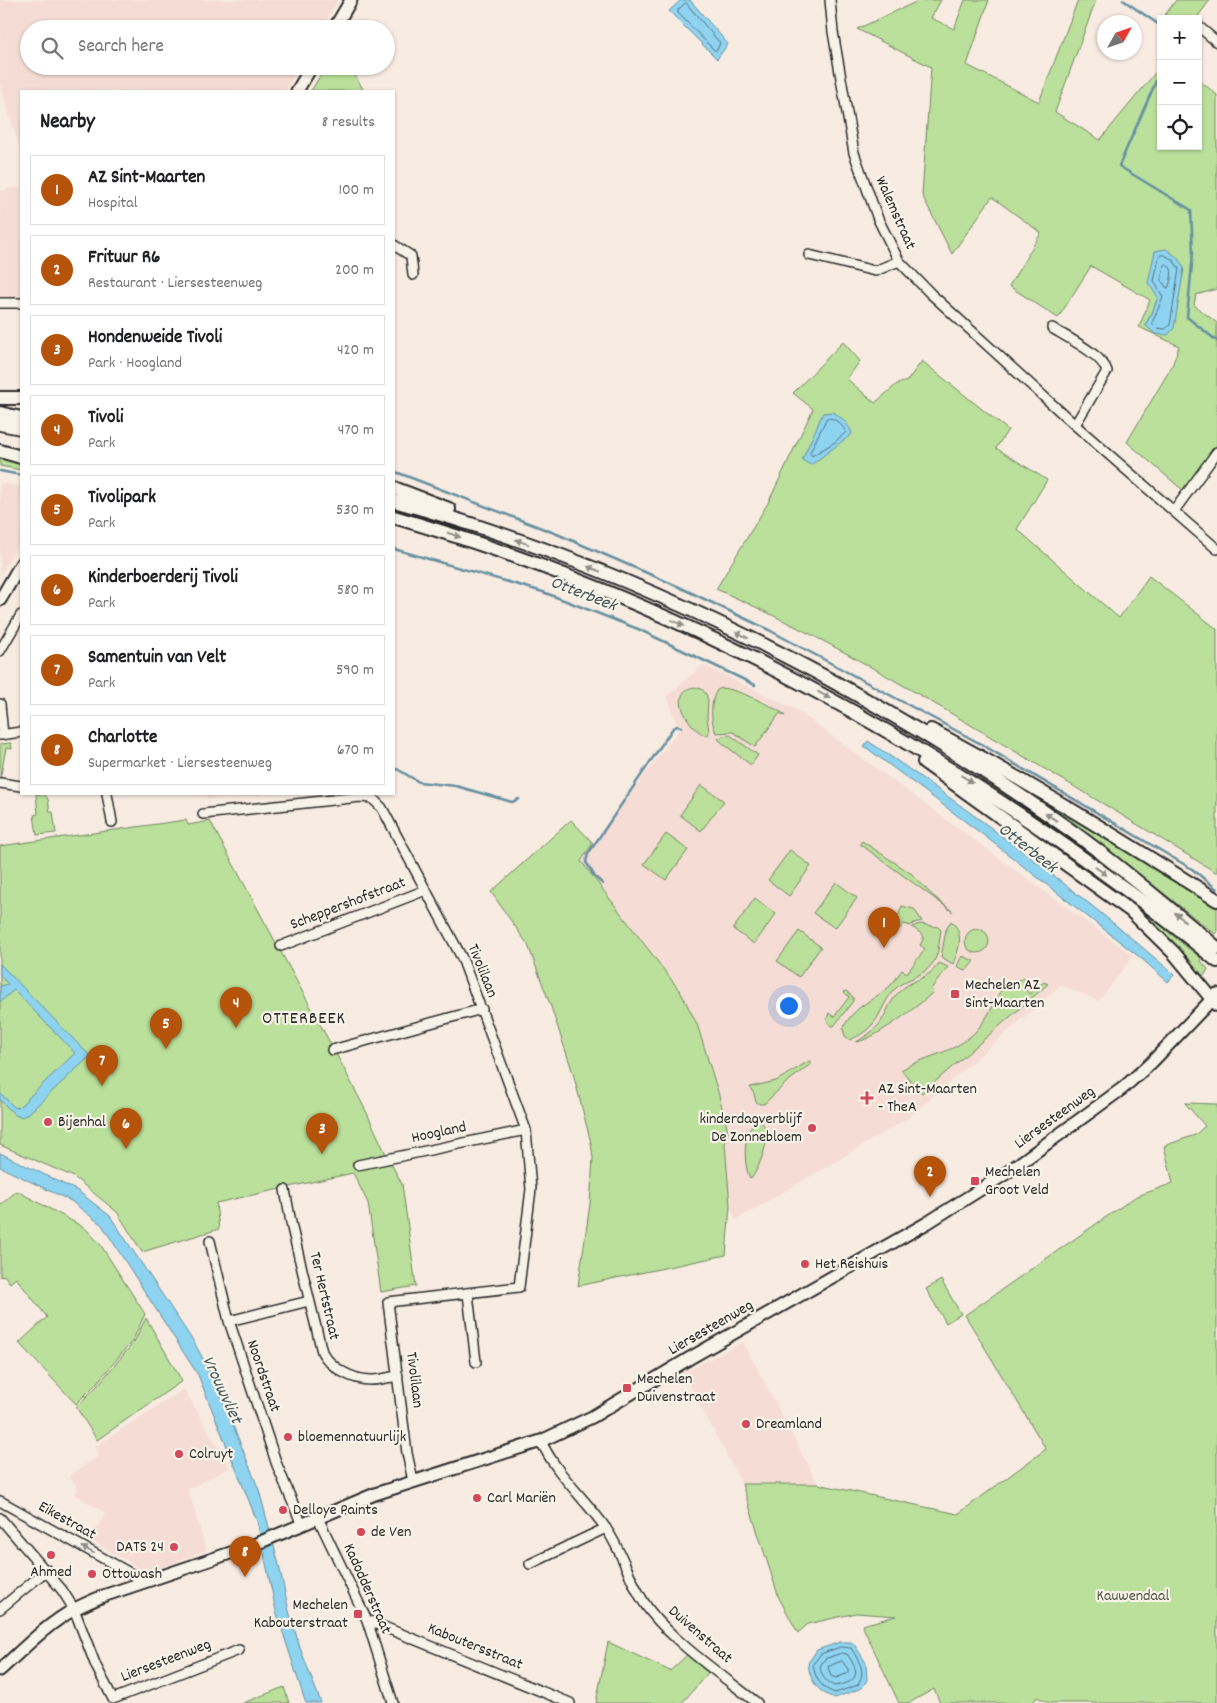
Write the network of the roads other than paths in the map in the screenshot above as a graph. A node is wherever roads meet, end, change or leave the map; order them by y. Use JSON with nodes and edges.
{"nodes":[{"id":1,"x":351,"y":0,"type":"edge"},
{"id":2,"x":830,"y":0,"type":"edge"},
{"id":3,"x":339,"y":20,"type":"edge"},
{"id":4,"x":1202,"y":29,"type":"edge"},
{"id":5,"x":1217,"y":42,"type":"edge"},
{"id":6,"x":307,"y":75,"type":"edge"},
{"id":7,"x":298,"y":90,"type":"edge"},
{"id":8,"x":395,"y":246,"type":"edge"},
{"id":9,"x":809,"y":255,"type":"dead end"},
{"id":10,"x":900,"y":261,"type":"junction"},
{"id":11,"x":413,"y":275,"type":"dead end"},
{"id":12,"x":20,"y":302,"type":"edge"},
{"id":13,"x":0,"y":303,"type":"edge"},
{"id":14,"x":1052,"y":328,"type":"dead end"},
{"id":15,"x":0,"y":398,"type":"edge"},
{"id":16,"x":20,"y":398,"type":"edge"},
{"id":17,"x":0,"y":414,"type":"edge"},
{"id":18,"x":20,"y":418,"type":"edge"},
{"id":19,"x":0,"y":424,"type":"edge"},
{"id":20,"x":1075,"y":424,"type":"junction"},
{"id":21,"x":20,"y":428,"type":"edge"},
{"id":22,"x":0,"y":451,"type":"edge"},
{"id":23,"x":1217,"y":452,"type":"edge"},
{"id":24,"x":20,"y":457,"type":"edge"},
{"id":25,"x":395,"y":488,"type":"edge"},
{"id":26,"x":395,"y":500,"type":"edge"},
{"id":27,"x":1174,"y":511,"type":"junction"},
{"id":28,"x":395,"y":517,"type":"edge"},
{"id":29,"x":407,"y":521,"type":"junction"},
{"id":30,"x":395,"y":522,"type":"edge"},
{"id":31,"x":481,"y":528,"type":"junction"},
{"id":32,"x":1217,"y":549,"type":"edge"},
{"id":33,"x":20,"y":566,"type":"edge"},
{"id":34,"x":0,"y":600,"type":"edge"},
{"id":35,"x":20,"y":617,"type":"edge"},
{"id":36,"x":0,"y":651,"type":"edge"},
{"id":37,"x":0,"y":704,"type":"edge"},
{"id":38,"x":888,"y":712,"type":"junction"},
{"id":39,"x":881,"y":726,"type":"junction"},
{"id":40,"x":20,"y":732,"type":"edge"},
{"id":41,"x":2,"y":735,"type":"edge"},
{"id":42,"x":0,"y":783,"type":"edge"},
{"id":43,"x":20,"y":786,"type":"edge"},
{"id":44,"x":107,"y":795,"type":"edge"},
{"id":45,"x":203,"y":814,"type":"dead end"},
{"id":46,"x":112,"y":822,"type":"dead end"},
{"id":47,"x":426,"y":890,"type":"junction"},
{"id":48,"x":1217,"y":900,"type":"edge"},
{"id":49,"x":281,"y":946,"type":"dead end"},
{"id":50,"x":1217,"y":957,"type":"edge"},
{"id":51,"x":1215,"y":999,"type":"edge"},
{"id":52,"x":482,"y":1009,"type":"junction"},
{"id":53,"x":332,"y":1050,"type":"dead end"},
{"id":54,"x":526,"y":1130,"type":"junction"},
{"id":55,"x":358,"y":1165,"type":"dead end"},
{"id":56,"x":285,"y":1190,"type":"dead end"},
{"id":57,"x":210,"y":1241,"type":"dead end"},
{"id":58,"x":468,"y":1294,"type":"junction"},
{"id":59,"x":309,"y":1301,"type":"junction"},
{"id":60,"x":229,"y":1321,"type":"junction"},
{"id":61,"x":476,"y":1362,"type":"dead end"},
{"id":62,"x":398,"y":1376,"type":"junction"},
{"id":63,"x":541,"y":1441,"type":"junction"},
{"id":64,"x":413,"y":1481,"type":"junction"},
{"id":65,"x":0,"y":1501,"type":"edge"},
{"id":66,"x":0,"y":1518,"type":"edge"},
{"id":67,"x":318,"y":1518,"type":"junction"},
{"id":68,"x":302,"y":1525,"type":"junction"},
{"id":69,"x":606,"y":1528,"type":"junction"},
{"id":70,"x":530,"y":1564,"type":"dead end"},
{"id":71,"x":47,"y":1570,"type":"junction"},
{"id":72,"x":146,"y":1582,"type":"junction"},
{"id":73,"x":0,"y":1607,"type":"edge"},
{"id":74,"x":74,"y":1609,"type":"junction"},
{"id":75,"x":367,"y":1620,"type":"junction"},
{"id":76,"x":239,"y":1650,"type":"dead end"},
{"id":77,"x":0,"y":1670,"type":"edge"},
{"id":78,"x":392,"y":1703,"type":"edge"},
{"id":79,"x":570,"y":1703,"type":"edge"},
{"id":80,"x":757,"y":1703,"type":"edge"}],
"edges":[{"from":1,"to":3,"type":"main road"},
{"from":2,"to":10,"type":"street","name":"Walemstraat"},
{"from":4,"to":5,"type":"street"},
{"from":6,"to":7,"type":"main road"},
{"from":8,"to":11,"type":"street"},
{"from":9,"to":10,"type":"street"},
{"from":10,"to":20,"type":"street","name":"Walemstraat"},
{"from":12,"to":13,"type":"street"},
{"from":14,"to":20,"type":"street"},
{"from":15,"to":16,"type":"highway"},
{"from":17,"to":18,"type":"highway"},
{"from":19,"to":21,"type":"highway"},
{"from":20,"to":27,"type":"street","name":"Walemstraat"},
{"from":22,"to":24,"type":"highway"},
{"from":23,"to":27,"type":"street"},
{"from":25,"to":31,"type":"highway"},
{"from":26,"to":31,"type":"highway"},
{"from":27,"to":32,"type":"street","name":"Walemstraat"},
{"from":28,"to":29,"type":"highway"},
{"from":29,"to":30,"type":"highway"},
{"from":29,"to":39,"type":"highway","one_way":true},
{"from":38,"to":31,"type":"highway","one_way":true},
{"from":33,"to":34,"type":"main road"},
{"from":35,"to":36,"type":"street"},
{"from":37,"to":41,"type":"street"},
{"from":38,"to":48,"type":"highway"},
{"from":50,"to":38,"type":"highway","one_way":true},
{"from":39,"to":50,"type":"highway","one_way":true},
{"from":39,"to":51,"type":"highway"},
{"from":40,"to":41,"type":"street"},
{"from":42,"to":43,"type":"street"},
{"from":44,"to":46,"type":"street"},
{"from":45,"to":47,"type":"street","name":"Tivolilaan"},
{"from":47,"to":49,"type":"street","name":"Scheppershofstraat"},
{"from":47,"to":52,"type":"street","name":"Tivolilaan"},
{"from":51,"to":63,"type":"main road","name":"Liersesteenweg"},
{"from":52,"to":53,"type":"street"},
{"from":52,"to":54,"type":"street","name":"Tivolilaan"},
{"from":54,"to":55,"type":"street","name":"Hoogland"},
{"from":54,"to":58,"type":"street","name":"Tivolilaan"},
{"from":56,"to":59,"type":"street","name":"Ter Hertstraat"},
{"from":57,"to":60,"type":"street","name":"Noordstraat"},
{"from":58,"to":61,"type":"street"},
{"from":58,"to":62,"type":"street","name":"Tivolilaan"},
{"from":59,"to":60,"type":"street","name":"Noordstraat"},
{"from":59,"to":62,"type":"street","name":"Ter Hertstraat"},
{"from":60,"to":68,"type":"street","name":"Noordstraat"},
{"from":62,"to":64,"type":"street","name":"Tivolilaan"},
{"from":63,"to":64,"type":"main road","name":"Liersesteenweg"},
{"from":63,"to":69,"type":"street","name":"Duivenstraat"},
{"from":64,"to":67,"type":"main road","name":"Liersesteenweg"},
{"from":72,"to":65,"type":"street","name":"Eikestraat","one_way":true},
{"from":66,"to":71,"type":"street"},
{"from":67,"to":68,"type":"main road","name":"Liersesteenweg"},
{"from":67,"to":75,"type":"street","name":"Kadodderstraat"},
{"from":68,"to":72,"type":"main road","name":"Liersesteenweg"},
{"from":69,"to":70,"type":"street"},
{"from":69,"to":80,"type":"street","name":"Duivenstraat"},
{"from":71,"to":73,"type":"street"},
{"from":71,"to":74,"type":"street"},
{"from":72,"to":74,"type":"main road","name":"Liersesteenweg"},
{"from":74,"to":76,"type":"street","name":"Liersesteenweg"},
{"from":74,"to":77,"type":"main road","name":"Liersesteenweg"},
{"from":75,"to":78,"type":"street","name":"Kadodderstraat"},
{"from":75,"to":79,"type":"street","name":"Kaboutersstraat"}]}
